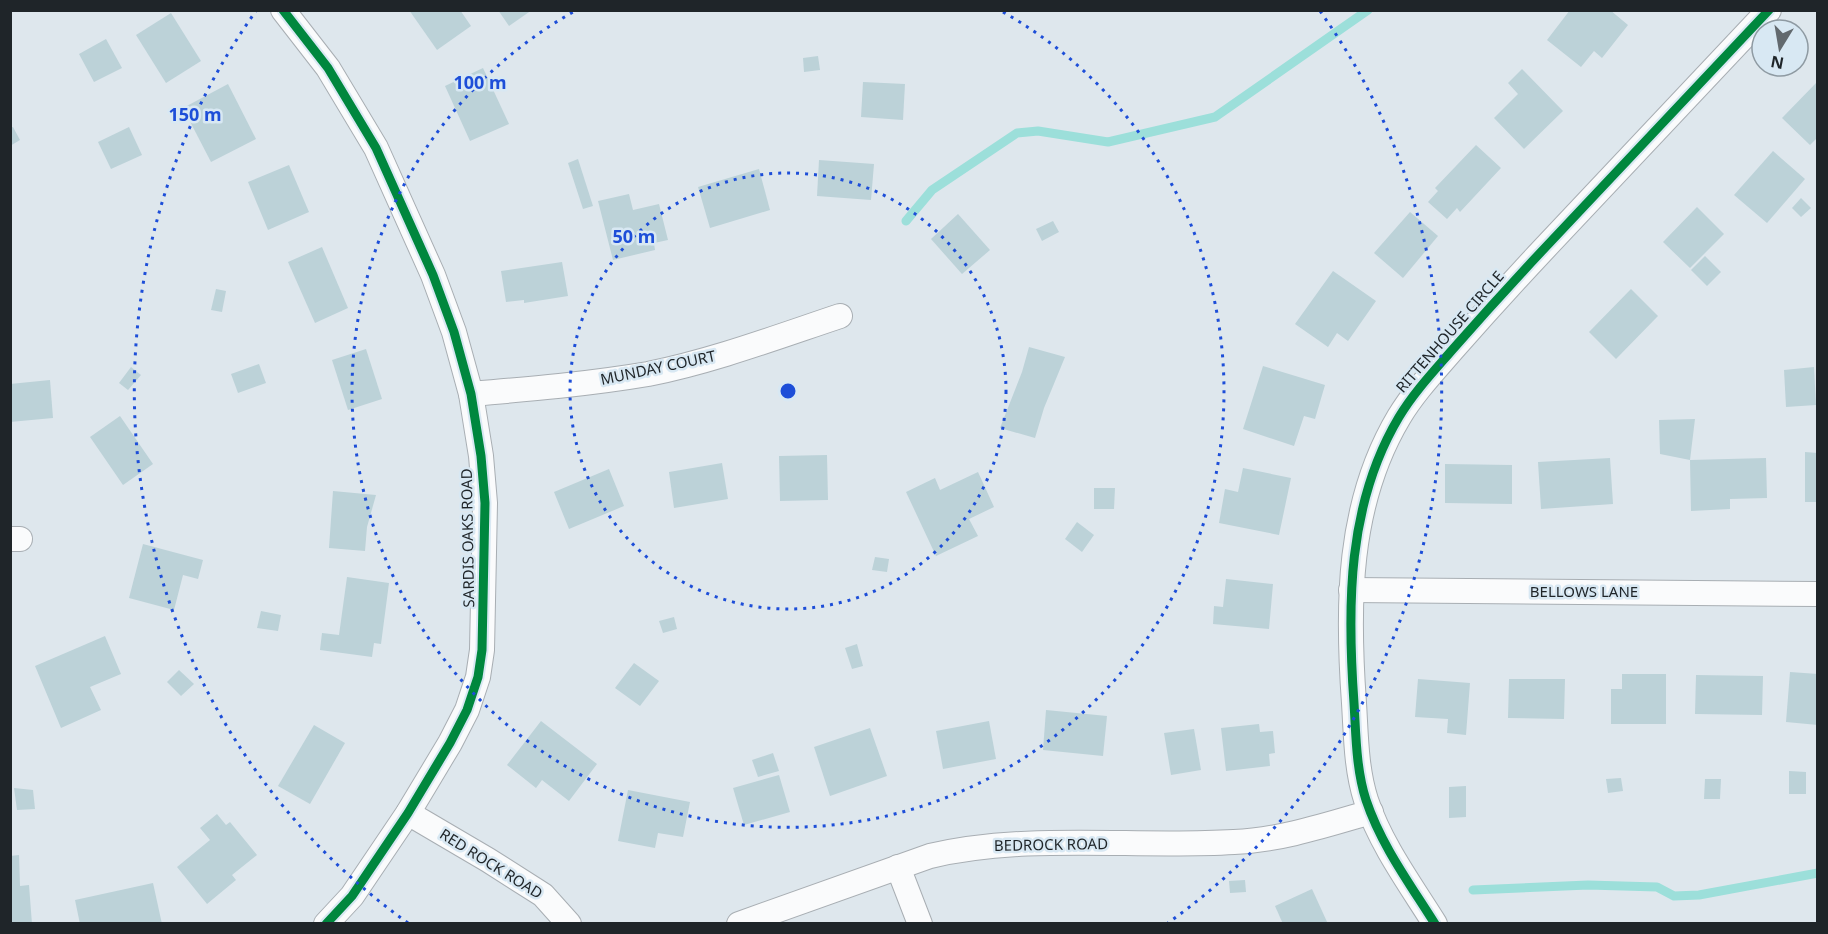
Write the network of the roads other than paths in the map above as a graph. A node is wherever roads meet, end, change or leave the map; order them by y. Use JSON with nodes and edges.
{"nodes":[{"id":1,"x":283,"y":10,"type":"edge"},
{"id":2,"x":1769,"y":10,"type":"edge"},
{"id":3,"x":840,"y":316,"type":"dead end"},
{"id":4,"x":471,"y":394,"type":"junction"},
{"id":5,"x":1351,"y":590,"type":"junction"},
{"id":6,"x":1818,"y":594,"type":"edge"},
{"id":7,"x":1371,"y":812,"type":"junction"},
{"id":8,"x":408,"y":813,"type":"junction"},
{"id":9,"x":898,"y":867,"type":"junction"},
{"id":10,"x":326,"y":924,"type":"edge"},
{"id":11,"x":569,"y":924,"type":"edge"},
{"id":12,"x":740,"y":924,"type":"edge"},
{"id":13,"x":920,"y":924,"type":"edge"},
{"id":14,"x":1435,"y":924,"type":"edge"}],
"edges":[{"from":1,"to":4,"type":"street","name":"SARDIS OAKS ROAD"},
{"from":2,"to":5,"type":"street","name":"RITTENHOUSE CIRCLE"},
{"from":3,"to":4,"type":"street","name":"MUNDAY COURT"},
{"from":4,"to":8,"type":"street","name":"SARDIS OAKS ROAD"},
{"from":5,"to":6,"type":"street","name":"BELLOWS LANE"},
{"from":5,"to":7,"type":"street","name":"RITTENHOUSE CIRCLE"},
{"from":7,"to":9,"type":"street","name":"BEDROCK ROAD"},
{"from":7,"to":14,"type":"street","name":"RITTENHOUSE CIRCLE"},
{"from":8,"to":10,"type":"street","name":"SARDIS OAKS ROAD"},
{"from":8,"to":11,"type":"street","name":"RED ROCK ROAD"},
{"from":9,"to":12,"type":"street","name":"BEDROCK ROAD"},
{"from":9,"to":13,"type":"street"}]}
